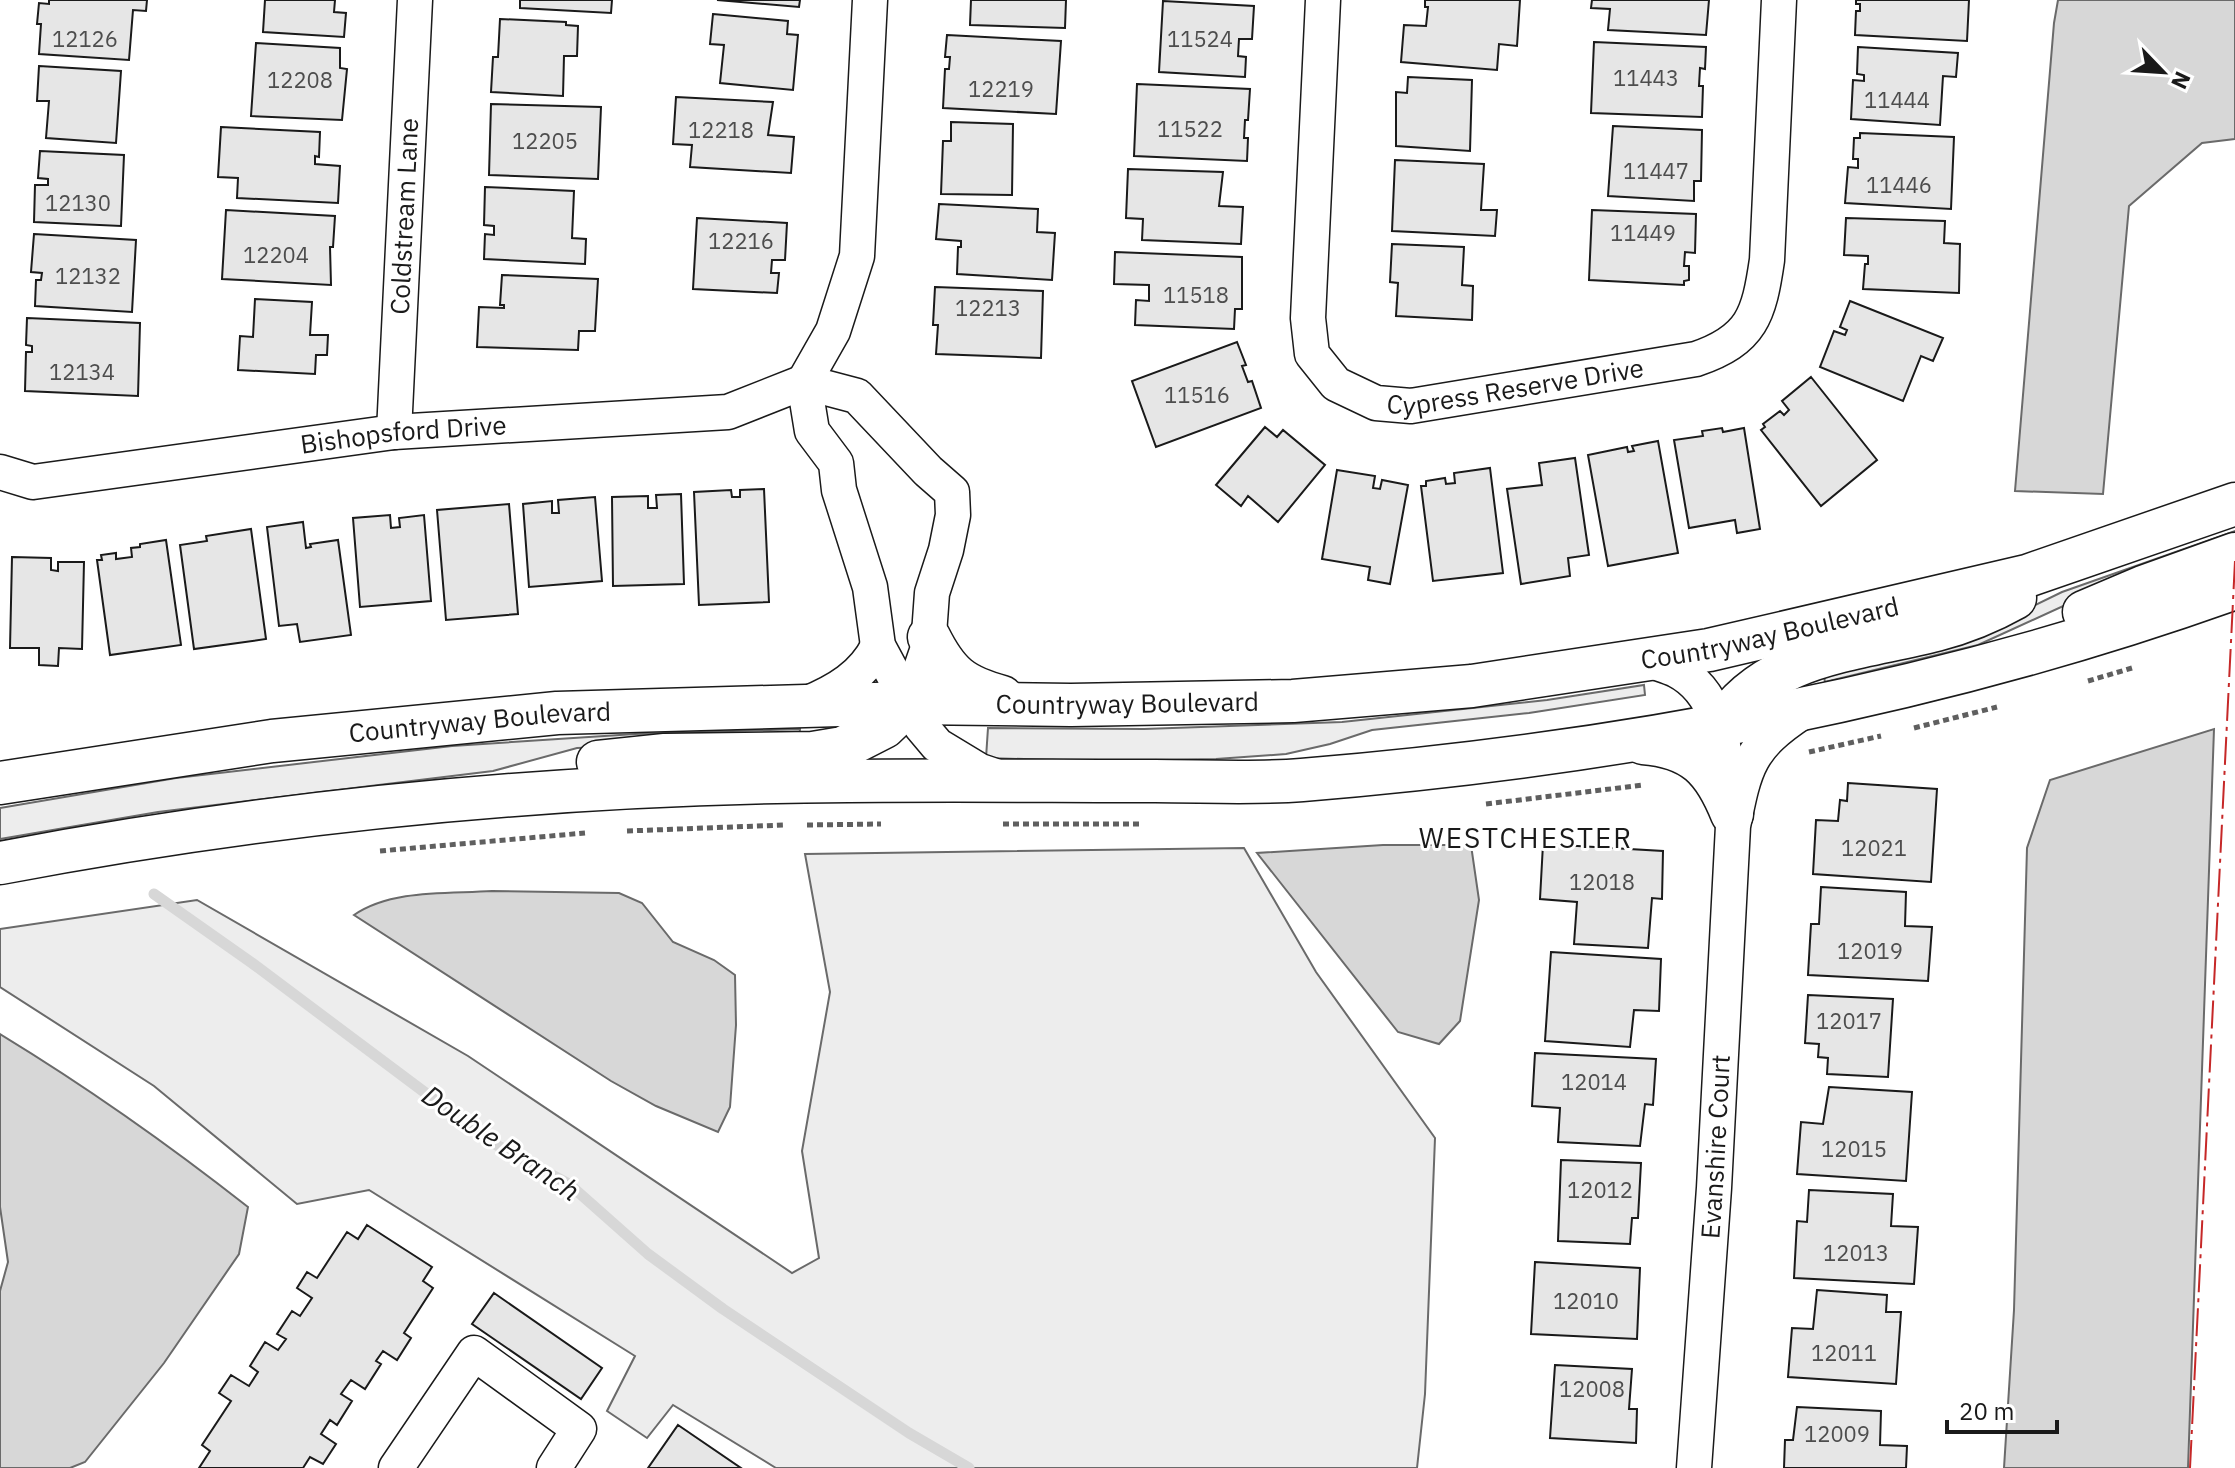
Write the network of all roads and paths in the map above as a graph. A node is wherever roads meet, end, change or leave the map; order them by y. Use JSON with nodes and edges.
{"nodes":[{"id":1,"x":415,"y":0,"type":"edge"},
{"id":2,"x":870,"y":0,"type":"edge"},
{"id":3,"x":1323,"y":0,"type":"edge"},
{"id":4,"x":1779,"y":0,"type":"edge"},
{"id":5,"x":804,"y":382,"type":"junction"},
{"id":6,"x":394,"y":432,"type":"junction"},
{"id":7,"x":0,"y":472,"type":"edge"},
{"id":8,"x":2235,"y":504,"type":"edge"},
{"id":9,"x":2235,"y":554,"type":"edge"},
{"id":10,"x":2073,"y":560,"type":"junction"},
{"id":11,"x":2235,"y":588,"type":"edge"},
{"id":12,"x":929,"y":637,"type":"junction"},
{"id":13,"x":878,"y":646,"type":"junction"},
{"id":14,"x":1647,"y":659,"type":"junction"},
{"id":15,"x":1969,"y":670,"type":"junction"},
{"id":16,"x":909,"y":703,"type":"junction"},
{"id":17,"x":1027,"y":704,"type":"junction"},
{"id":18,"x":800,"y":706,"type":"junction"},
{"id":19,"x":1806,"y":709,"type":"junction"},
{"id":20,"x":1720,"y":727,"type":"junction"},
{"id":21,"x":1626,"y":741,"type":"junction"},
{"id":22,"x":1013,"y":782,"type":"junction"},
{"id":23,"x":0,"y":783,"type":"edge"},
{"id":24,"x":1656,"y":783,"type":"dead end"},
{"id":25,"x":464,"y":799,"type":"junction"},
{"id":26,"x":1474,"y":805,"type":"dead end"},
{"id":27,"x":1733,"y":820,"type":"junction"},
{"id":28,"x":887,"y":824,"type":"dead end"},
{"id":29,"x":990,"y":824,"type":"dead end"},
{"id":30,"x":1156,"y":824,"type":"dead end"},
{"id":31,"x":786,"y":825,"type":"dead end"},
{"id":32,"x":800,"y":825,"type":"dead end"},
{"id":33,"x":623,"y":831,"type":"dead end"},
{"id":34,"x":593,"y":833,"type":"dead end"},
{"id":35,"x":378,"y":851,"type":"dead end"},
{"id":36,"x":0,"y":863,"type":"edge"},
{"id":37,"x":396,"y":1468,"type":"edge"},
{"id":38,"x":554,"y":1468,"type":"edge"},
{"id":39,"x":1694,"y":1468,"type":"edge"}],
"edges":[{"from":1,"to":6,"type":"street","name":"Coldstream Lane"},
{"from":2,"to":5,"type":"street"},
{"from":3,"to":4,"type":"street","name":"Cypress Reserve Drive"},
{"from":5,"to":6,"type":"street","name":"Bishopsford Drive"},
{"from":5,"to":12,"type":"street"},
{"from":5,"to":13,"type":"street"},
{"from":6,"to":7,"type":"street","name":"Bishopsford Drive"},
{"from":8,"to":10,"type":"street","name":"Countryway Boulevard"},
{"from":9,"to":15,"type":"street"},
{"from":10,"to":14,"type":"street","name":"Countryway Boulevard"},
{"from":10,"to":20,"type":"street"},
{"from":11,"to":15,"type":"street"},
{"from":12,"to":16,"type":"street"},
{"from":12,"to":17,"type":"street"},
{"from":13,"to":16,"type":"street"},
{"from":13,"to":18,"type":"street"},
{"from":14,"to":17,"type":"street","name":"Countryway Boulevard"},
{"from":14,"to":20,"type":"street","name":"Evanshire Court"},
{"from":15,"to":19,"type":"street"},
{"from":16,"to":17,"type":"street","name":"Countryway Boulevard"},
{"from":16,"to":18,"type":"street","name":"Countryway Boulevard"},
{"from":16,"to":22,"type":"street"},
{"from":16,"to":25,"type":"street"},
{"from":18,"to":23,"type":"street","name":"Countryway Boulevard"},
{"from":19,"to":20,"type":"street"},
{"from":19,"to":27,"type":"street","name":"Evanshire Court"},
{"from":20,"to":21,"type":"street"},
{"from":20,"to":27,"type":"street","name":"Evanshire Court"},
{"from":21,"to":22,"type":"street"},
{"from":21,"to":27,"type":"street"},
{"from":22,"to":25,"type":"street"},
{"from":24,"to":26,"type":"path"},
{"from":25,"to":36,"type":"street"},
{"from":27,"to":39,"type":"street","name":"Evanshire Court"},
{"from":28,"to":32,"type":"path"},
{"from":29,"to":30,"type":"path"},
{"from":31,"to":33,"type":"path"},
{"from":34,"to":35,"type":"path"},
{"from":37,"to":38,"type":"street"}]}
